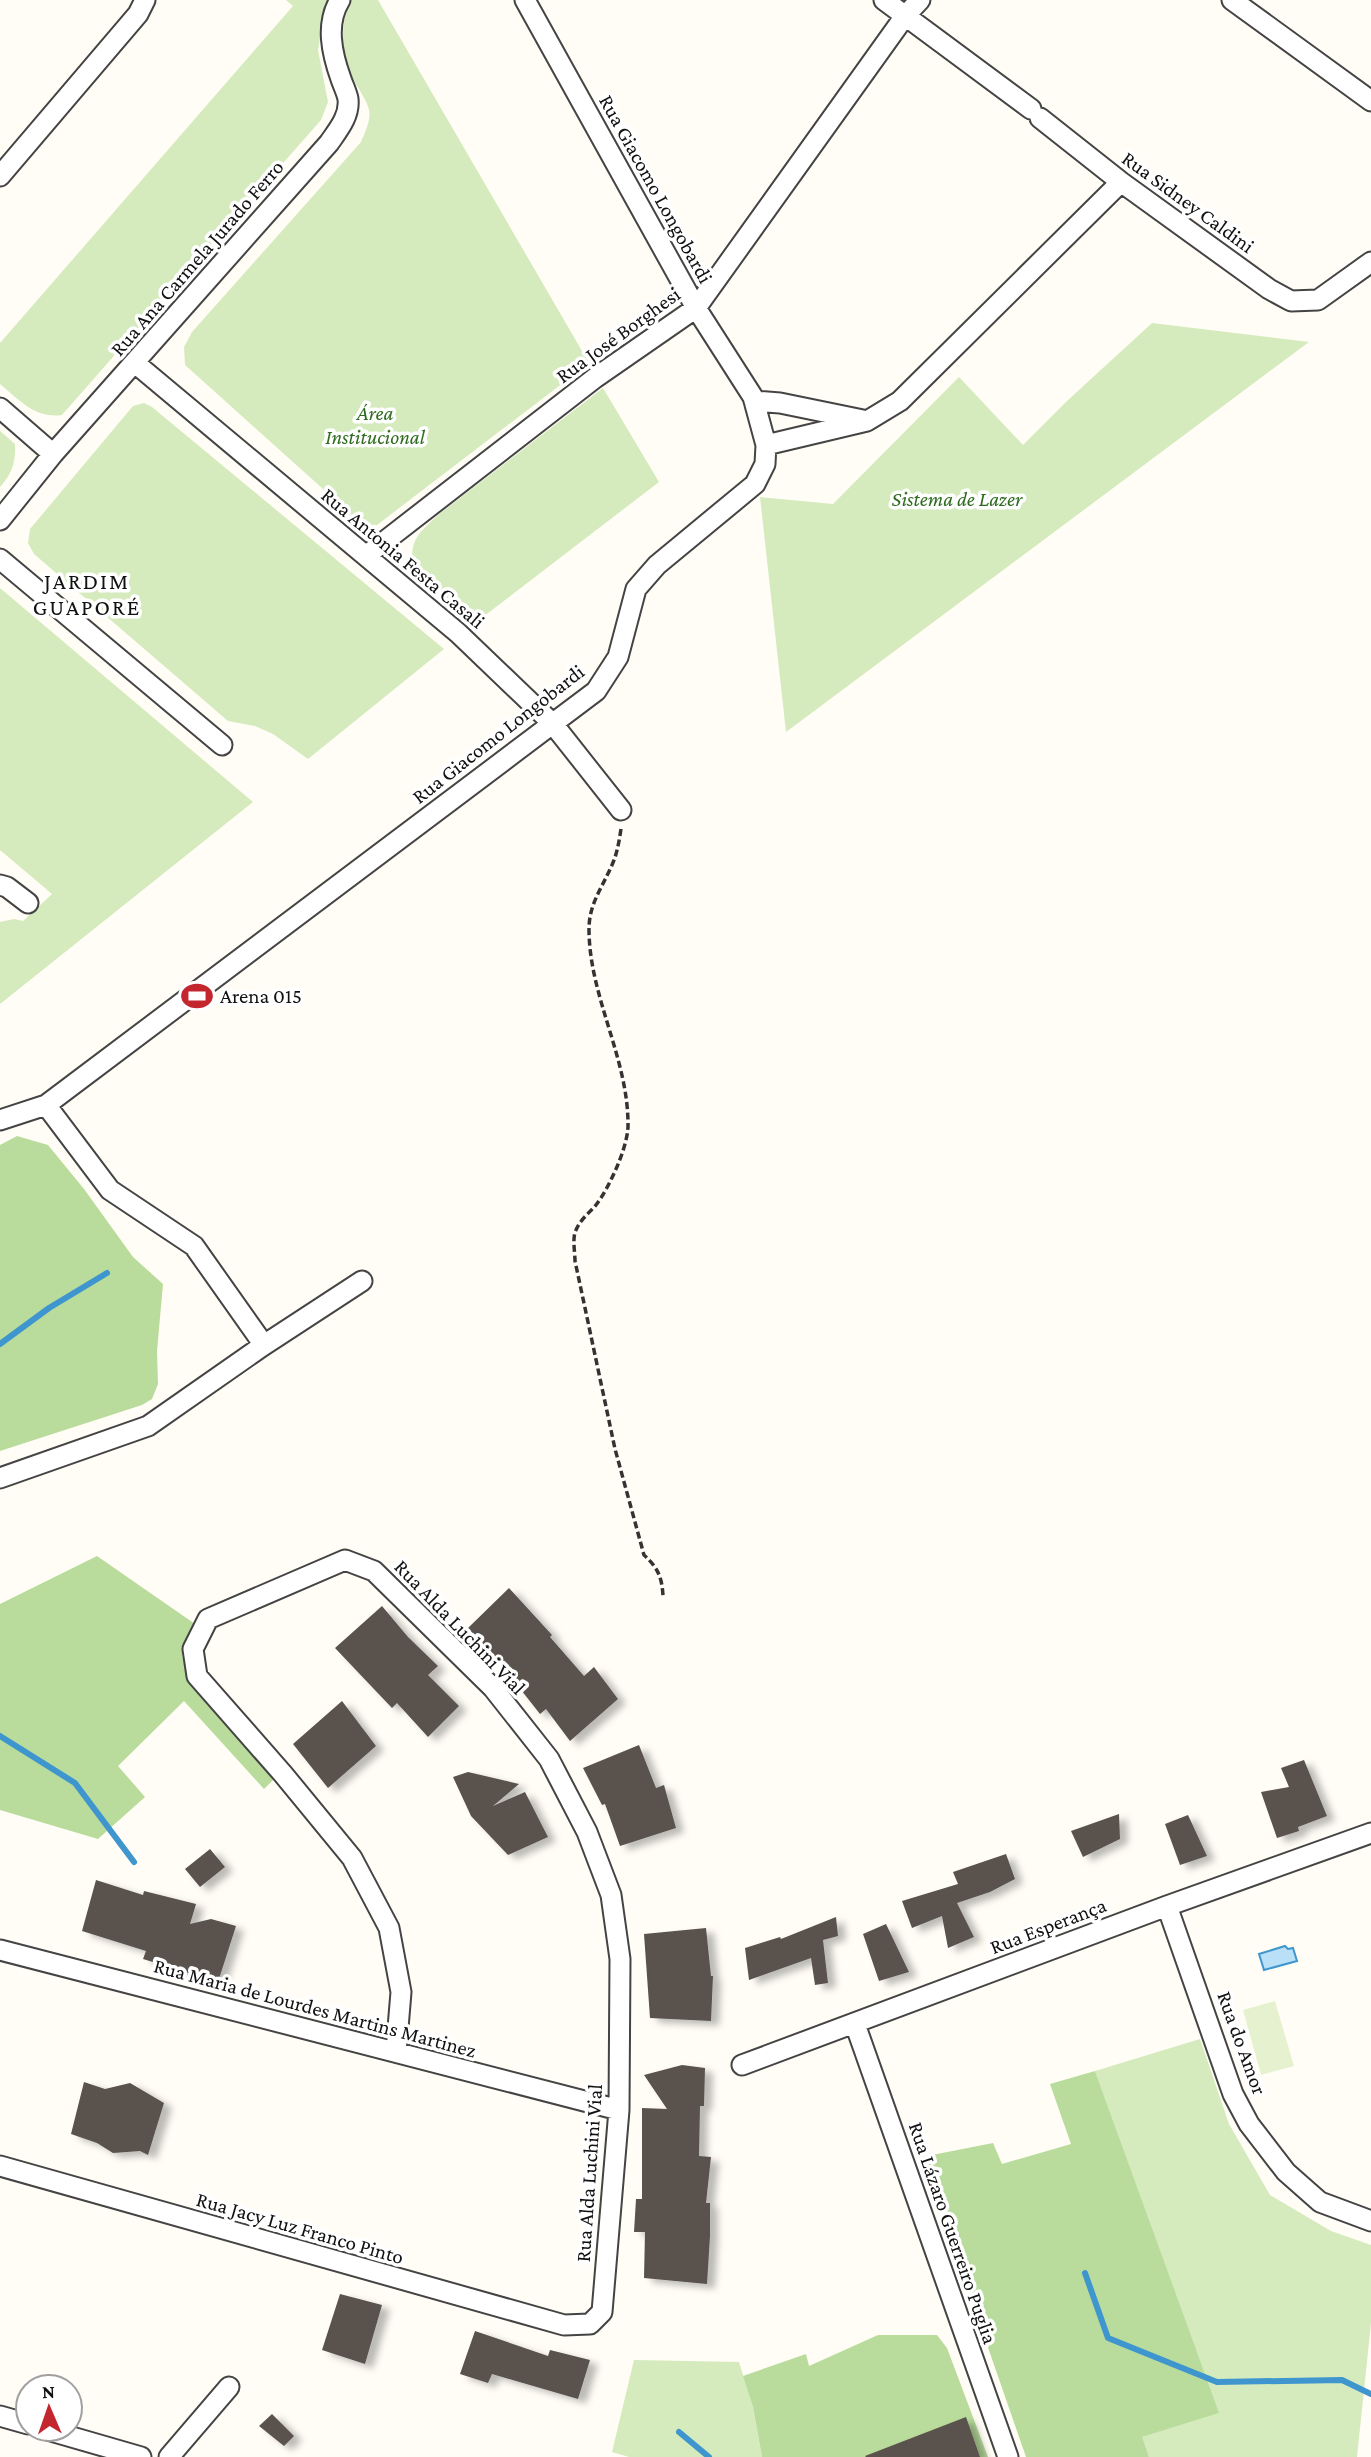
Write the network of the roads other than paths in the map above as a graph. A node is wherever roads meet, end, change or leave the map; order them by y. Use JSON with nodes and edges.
{"nodes":[{"id":1,"x":145,"y":0,"type":"edge"},
{"id":2,"x":340,"y":0,"type":"edge"},
{"id":3,"x":525,"y":0,"type":"edge"},
{"id":4,"x":884,"y":0,"type":"edge"},
{"id":5,"x":920,"y":0,"type":"edge"},
{"id":6,"x":1232,"y":0,"type":"edge"},
{"id":7,"x":905,"y":16,"type":"junction"},
{"id":8,"x":1371,"y":102,"type":"edge"},
{"id":9,"x":0,"y":176,"type":"edge"},
{"id":10,"x":1121,"y":182,"type":"junction"},
{"id":11,"x":1371,"y":262,"type":"edge"},
{"id":12,"x":696,"y":308,"type":"junction"},
{"id":13,"x":135,"y":363,"type":"junction"},
{"id":14,"x":754,"y":401,"type":"junction"},
{"id":15,"x":0,"y":408,"type":"edge"},
{"id":16,"x":867,"y":421,"type":"junction"},
{"id":17,"x":766,"y":446,"type":"junction"},
{"id":18,"x":53,"y":454,"type":"junction"},
{"id":19,"x":0,"y":520,"type":"edge"},
{"id":20,"x":366,"y":555,"type":"junction"},
{"id":21,"x":0,"y":559,"type":"edge"},
{"id":22,"x":554,"y":724,"type":"junction"},
{"id":23,"x":222,"y":746,"type":"dead end"},
{"id":24,"x":621,"y":810,"type":"road end"},
{"id":25,"x":0,"y":885,"type":"edge"},
{"id":26,"x":28,"y":903,"type":"dead end"},
{"id":27,"x":46,"y":1105,"type":"junction"},
{"id":28,"x":0,"y":1120,"type":"edge"},
{"id":29,"x":362,"y":1282,"type":"dead end"},
{"id":30,"x":264,"y":1345,"type":"junction"},
{"id":31,"x":0,"y":1478,"type":"edge"},
{"id":32,"x":1371,"y":1833,"type":"edge"},
{"id":33,"x":1167,"y":1906,"type":"junction"},
{"id":34,"x":0,"y":1950,"type":"edge"},
{"id":35,"x":855,"y":2024,"type":"junction"},
{"id":36,"x":396,"y":2052,"type":"junction"},
{"id":37,"x":742,"y":2065,"type":"dead end"},
{"id":38,"x":619,"y":2110,"type":"junction"},
{"id":39,"x":0,"y":2166,"type":"edge"},
{"id":40,"x":1371,"y":2221,"type":"edge"},
{"id":41,"x":590,"y":2324,"type":"joint"},
{"id":42,"x":229,"y":2387,"type":"dead end"},
{"id":43,"x":84,"y":2441,"type":"edge"},
{"id":44,"x":141,"y":2457,"type":"edge"},
{"id":45,"x":169,"y":2457,"type":"edge"},
{"id":46,"x":1008,"y":2457,"type":"edge"}],
"edges":[{"from":1,"to":9,"type":"street"},
{"from":2,"to":13,"type":"street","name":"Rua Ana Carmela Jurado Ferro"},
{"from":3,"to":12,"type":"street","name":"Rua Giacomo Longobardi"},
{"from":4,"to":7,"type":"street","name":"Rua Sidney Caldini"},
{"from":5,"to":7,"type":"street","name":"Rua José Borghesi"},
{"from":6,"to":8,"type":"street"},
{"from":7,"to":10,"type":"street","name":"Rua Sidney Caldini"},
{"from":7,"to":12,"type":"street","name":"Rua José Borghesi"},
{"from":10,"to":11,"type":"street","name":"Rua Sidney Caldini"},
{"from":10,"to":16,"type":"street"},
{"from":12,"to":14,"type":"street","name":"Rua Giacomo Longobardi"},
{"from":12,"to":20,"type":"street","name":"Rua José Borghesi"},
{"from":13,"to":18,"type":"street","name":"Rua Ana Carmela Jurado Ferro"},
{"from":13,"to":20,"type":"street","name":"Rua Antonia Festa Casali"},
{"from":14,"to":16,"type":"street"},
{"from":14,"to":17,"type":"street","name":"Rua Giacomo Longobardi"},
{"from":15,"to":18,"type":"street"},
{"from":16,"to":17,"type":"street"},
{"from":17,"to":22,"type":"street","name":"Rua Giacomo Longobardi"},
{"from":18,"to":19,"type":"street","name":"Rua Ana Carmela Jurado Ferro"},
{"from":20,"to":22,"type":"street","name":"Rua Antonia Festa Casali"},
{"from":21,"to":23,"type":"street"},
{"from":22,"to":24,"type":"street","name":"Rua Antonia Festa Casali"},
{"from":22,"to":27,"type":"street","name":"Rua Giacomo Longobardi"},
{"from":25,"to":26,"type":"street"},
{"from":27,"to":28,"type":"street","name":"Rua Giacomo Longobardi"},
{"from":27,"to":30,"type":"street"},
{"from":29,"to":30,"type":"street"},
{"from":30,"to":31,"type":"street"},
{"from":32,"to":33,"type":"street","name":"Rua Esperança"},
{"from":33,"to":35,"type":"street","name":"Rua Esperança"},
{"from":33,"to":40,"type":"street","name":"Rua do Amor"},
{"from":34,"to":36,"type":"street","name":"Rua Maria de Lourdes Martins Martinez"},
{"from":35,"to":37,"type":"street","name":"Rua Esperança"},
{"from":35,"to":46,"type":"street","name":"Rua Lázaro Guerreiro Puglia"},
{"from":36,"to":38,"type":"street","name":"Rua Maria de Lourdes Martins Martinez"},
{"from":36,"to":38,"type":"street","name":"Rua Alda Luchini Vial"},
{"from":38,"to":41,"type":"street","name":"Rua Alda Luchini Vial"},
{"from":39,"to":41,"type":"street","name":"Rua Jacy Luz Franco Pinto"},
{"from":42,"to":45,"type":"street"},
{"from":43,"to":44,"type":"street"}]}
